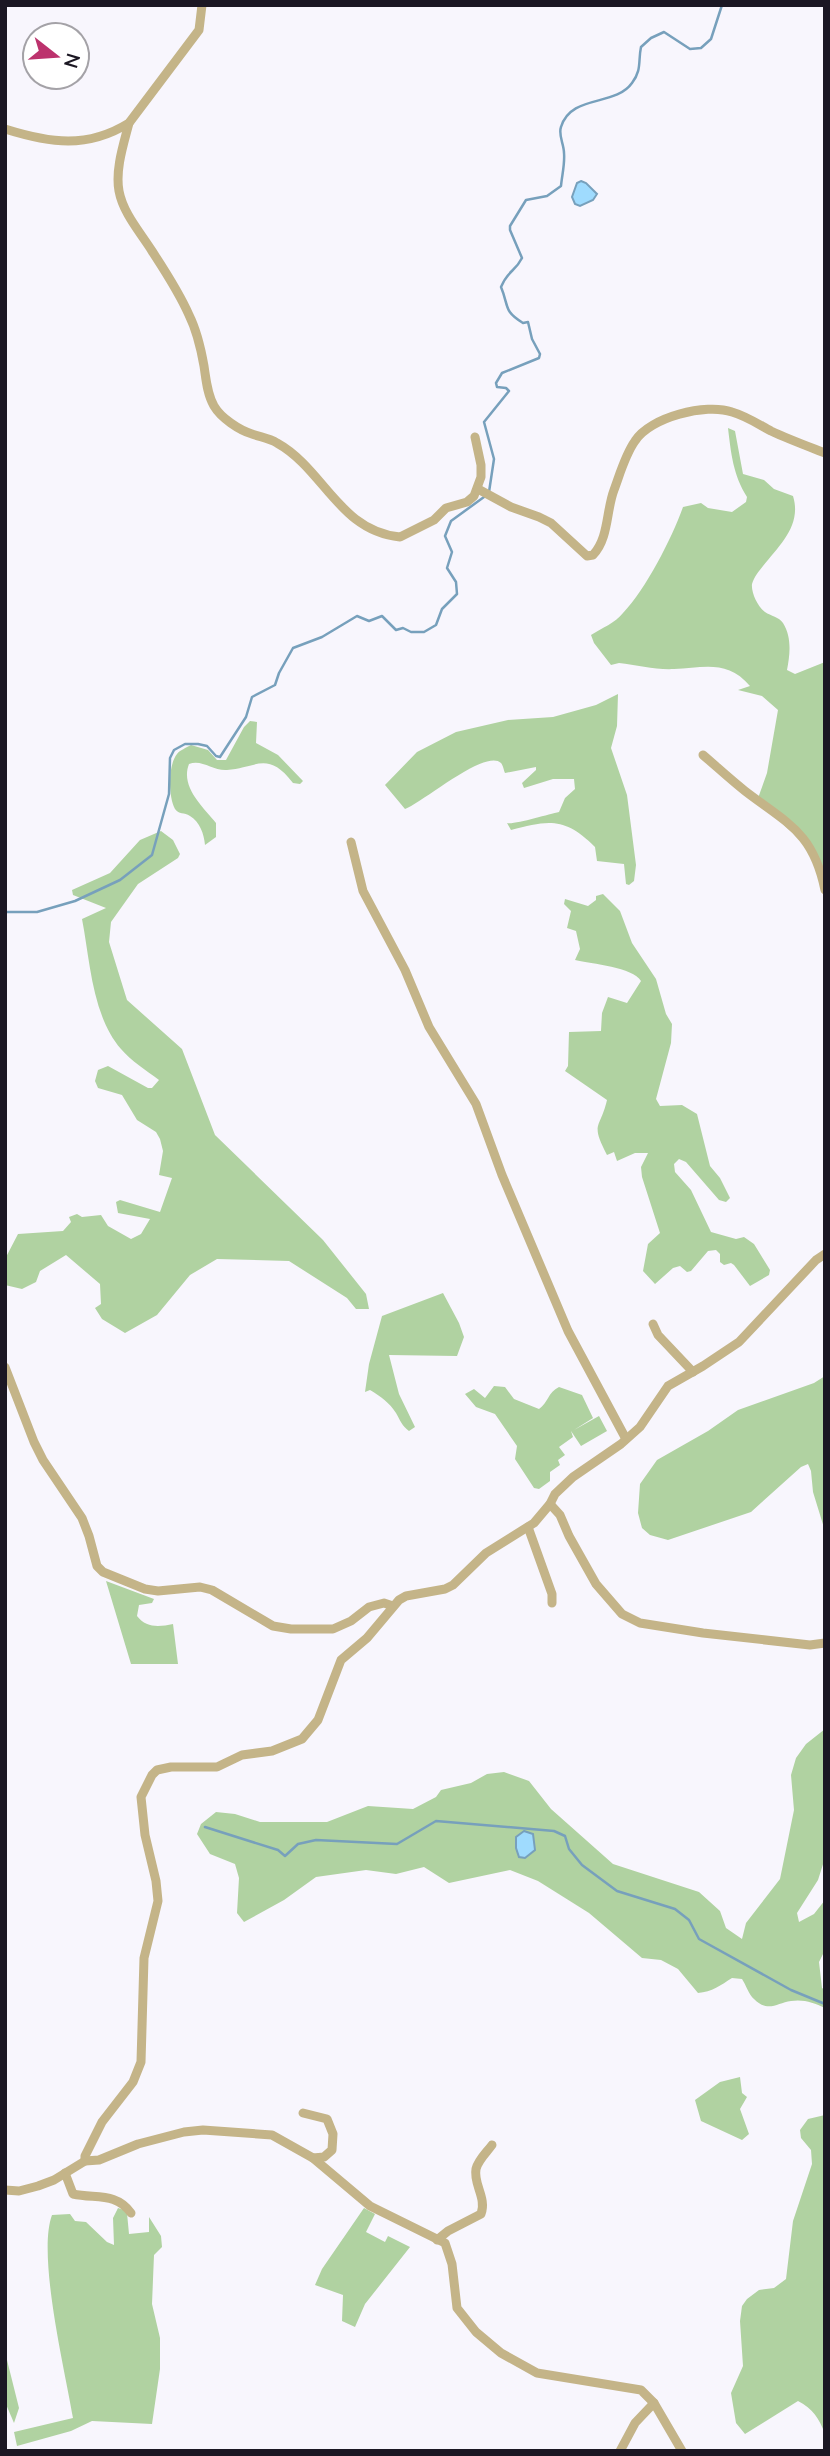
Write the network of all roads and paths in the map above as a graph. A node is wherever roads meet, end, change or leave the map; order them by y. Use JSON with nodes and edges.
{"nodes":[{"id":1,"x":202,"y":5,"type":"edge"},
{"id":2,"x":129,"y":123,"type":"junction"},
{"id":3,"x":5,"y":129,"type":"edge"},
{"id":4,"x":475,"y":437,"type":"dead end"},
{"id":5,"x":825,"y":453,"type":"edge"},
{"id":6,"x":484,"y":493,"type":"junction"},
{"id":7,"x":703,"y":755,"type":"dead end"},
{"id":8,"x":351,"y":842,"type":"dead end"},
{"id":9,"x":825,"y":890,"type":"edge"},
{"id":10,"x":825,"y":1254,"type":"edge"},
{"id":11,"x":653,"y":1324,"type":"dead end"},
{"id":12,"x":5,"y":1367,"type":"edge"},
{"id":13,"x":693,"y":1372,"type":"junction"},
{"id":14,"x":626,"y":1439,"type":"junction"},
{"id":15,"x":550,"y":1504,"type":"junction"},
{"id":16,"x":528,"y":1527,"type":"junction"},
{"id":17,"x":552,"y":1603,"type":"dead end"},
{"id":18,"x":393,"y":1606,"type":"junction"},
{"id":19,"x":825,"y":1643,"type":"edge"},
{"id":20,"x":303,"y":2113,"type":"dead end"},
{"id":21,"x":492,"y":2145,"type":"dead end"},
{"id":22,"x":313,"y":2158,"type":"junction"},
{"id":23,"x":85,"y":2161,"type":"junction"},
{"id":24,"x":65,"y":2174,"type":"junction"},
{"id":25,"x":5,"y":2190,"type":"edge"},
{"id":26,"x":131,"y":2213,"type":"dead end"},
{"id":27,"x":437,"y":2240,"type":"junction"},
{"id":28,"x":654,"y":2403,"type":"junction"},
{"id":29,"x":620,"y":2451,"type":"edge"},
{"id":30,"x":682,"y":2451,"type":"edge"}],
"edges":[{"from":1,"to":2,"type":"street"},
{"from":2,"to":3,"type":"street"},
{"from":2,"to":6,"type":"street"},
{"from":4,"to":6,"type":"street"},
{"from":5,"to":6,"type":"street"},
{"from":7,"to":9,"type":"street"},
{"from":8,"to":14,"type":"street"},
{"from":10,"to":13,"type":"street"},
{"from":11,"to":13,"type":"street"},
{"from":12,"to":18,"type":"street"},
{"from":13,"to":14,"type":"street"},
{"from":14,"to":15,"type":"street"},
{"from":15,"to":16,"type":"street"},
{"from":15,"to":19,"type":"street"},
{"from":16,"to":17,"type":"street"},
{"from":16,"to":18,"type":"street"},
{"from":18,"to":23,"type":"street"},
{"from":20,"to":22,"type":"street"},
{"from":21,"to":27,"type":"street"},
{"from":22,"to":23,"type":"street"},
{"from":22,"to":27,"type":"street"},
{"from":23,"to":24,"type":"street"},
{"from":24,"to":25,"type":"street"},
{"from":24,"to":26,"type":"street"},
{"from":27,"to":28,"type":"street"},
{"from":28,"to":29,"type":"street"},
{"from":28,"to":30,"type":"street"}]}
